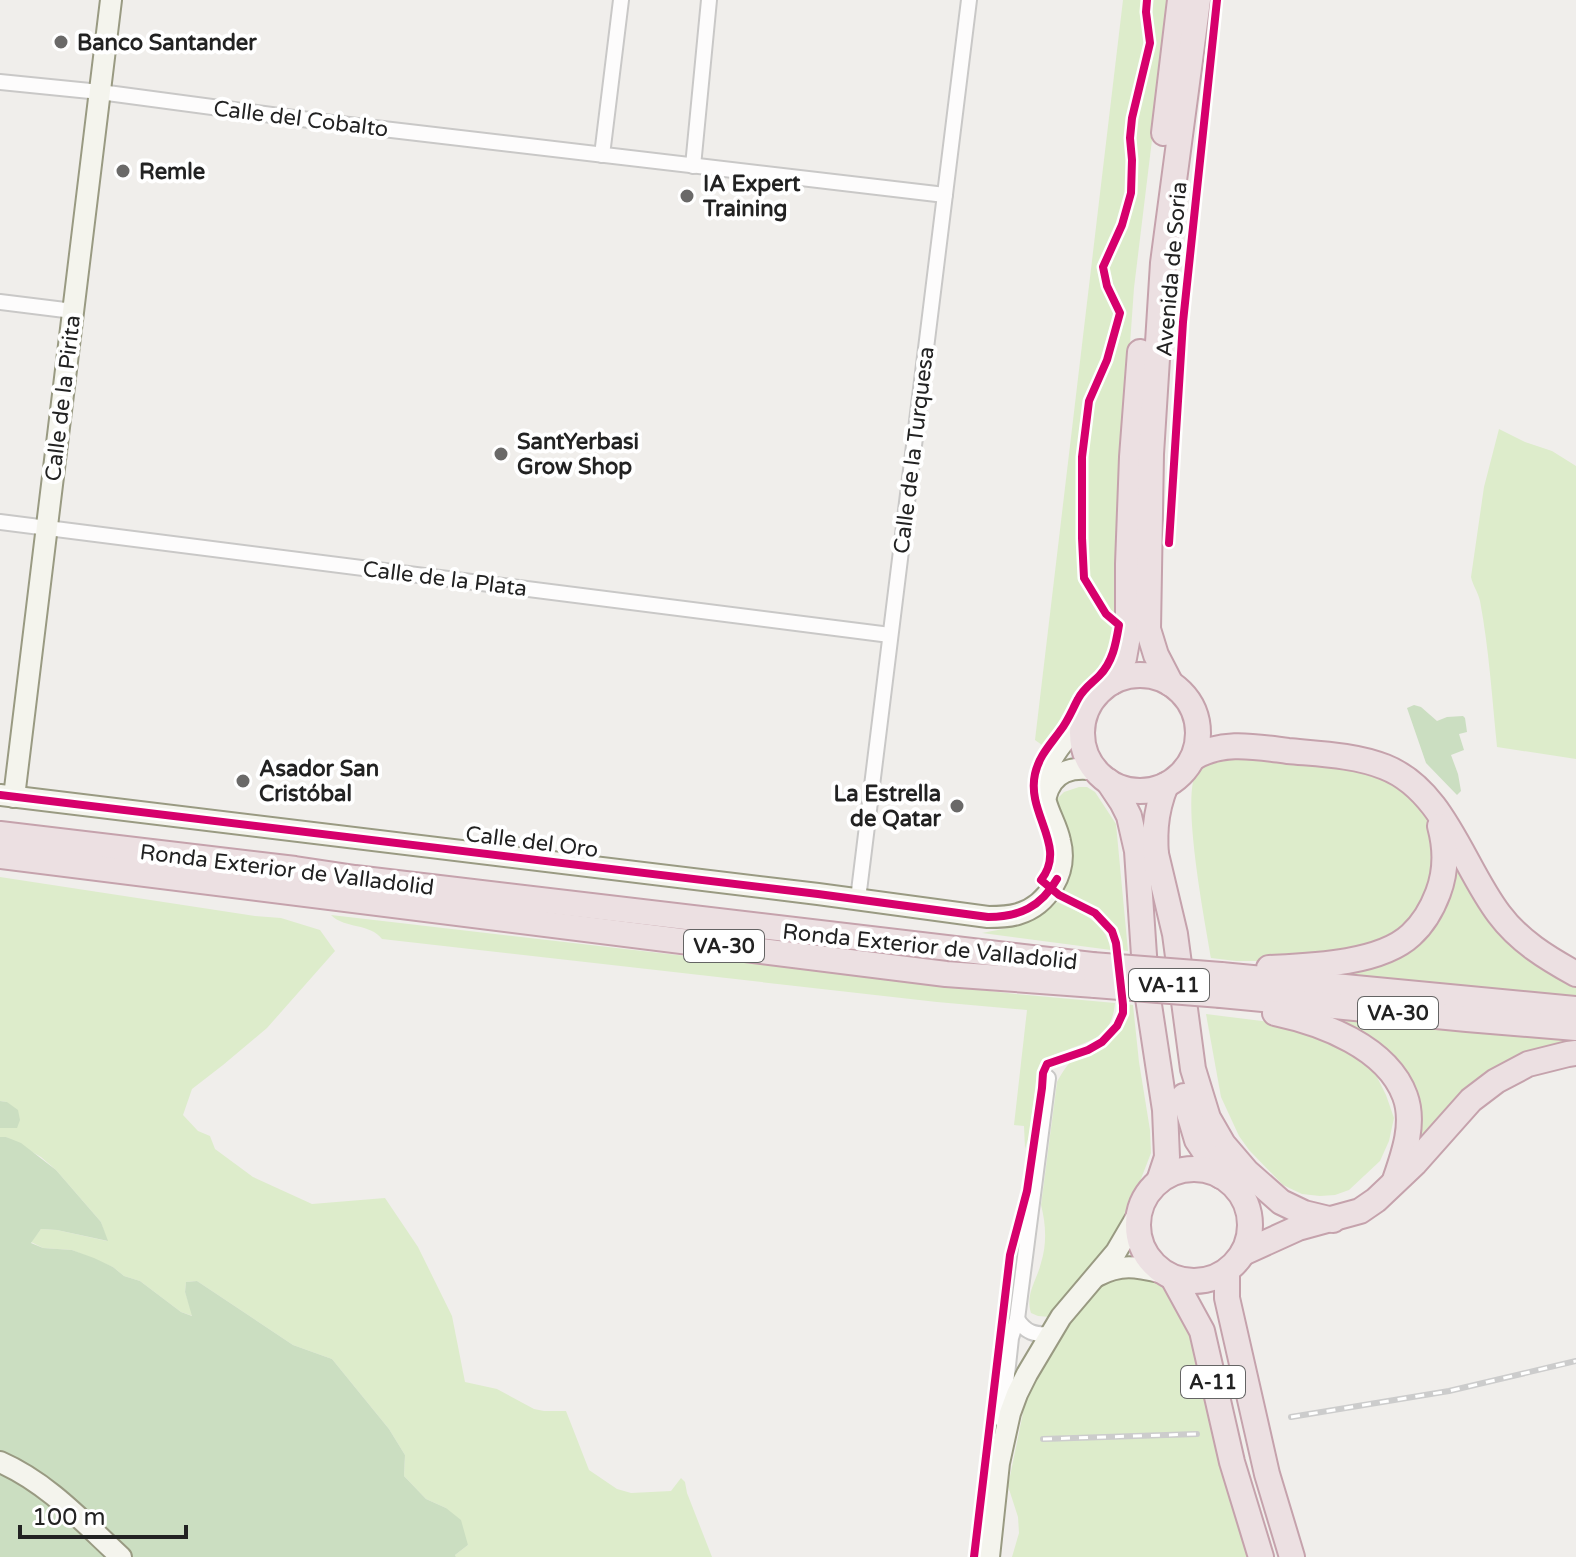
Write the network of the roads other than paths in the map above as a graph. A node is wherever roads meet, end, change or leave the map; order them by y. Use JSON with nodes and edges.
{"nodes":[{"id":1,"x":111,"y":0,"type":"edge"},
{"id":2,"x":621,"y":0,"type":"edge"},
{"id":3,"x":709,"y":0,"type":"edge"},
{"id":4,"x":969,"y":0,"type":"edge"},
{"id":5,"x":1180,"y":0,"type":"edge"},
{"id":6,"x":1198,"y":0,"type":"edge"},
{"id":7,"x":0,"y":82,"type":"edge"},
{"id":8,"x":100,"y":92,"type":"junction"},
{"id":9,"x":602,"y":155,"type":"junction"},
{"id":10,"x":693,"y":166,"type":"junction"},
{"id":11,"x":945,"y":195,"type":"junction"},
{"id":12,"x":0,"y":302,"type":"edge"},
{"id":13,"x":73,"y":311,"type":"junction"},
{"id":14,"x":0,"y":522,"type":"edge"},
{"id":15,"x":46,"y":528,"type":"junction"},
{"id":16,"x":890,"y":635,"type":"junction"},
{"id":17,"x":1112,"y":682,"type":"junction"},
{"id":18,"x":1171,"y":684,"type":"junction"},
{"id":19,"x":1193,"y":710,"type":"junction"},
{"id":20,"x":1085,"y":716,"type":"junction"},
{"id":21,"x":1253,"y":747,"type":"junction"},
{"id":22,"x":1193,"y":758,"type":"junction"},
{"id":23,"x":1102,"y":776,"type":"junction"},
{"id":24,"x":1166,"y":785,"type":"junction"},
{"id":25,"x":7,"y":796,"type":"edge"},
{"id":26,"x":1428,"y":799,"type":"junction"},
{"id":27,"x":1045,"y":800,"type":"junction"},
{"id":28,"x":0,"y":834,"type":"edge"},
{"id":29,"x":1156,"y":854,"type":"junction"},
{"id":30,"x":0,"y":856,"type":"edge"},
{"id":31,"x":294,"y":881,"type":"junction"},
{"id":32,"x":858,"y":899,"type":"junction"},
{"id":33,"x":1576,"y":974,"type":"edge"},
{"id":34,"x":1221,"y":985,"type":"junction"},
{"id":35,"x":1576,"y":1009,"type":"edge"},
{"id":36,"x":1576,"y":1028,"type":"edge"},
{"id":37,"x":1576,"y":1053,"type":"edge"},
{"id":38,"x":1048,"y":1078,"type":"dead end"},
{"id":39,"x":1221,"y":1176,"type":"junction"},
{"id":40,"x":1159,"y":1181,"type":"junction"},
{"id":41,"x":1394,"y":1182,"type":"junction"},
{"id":42,"x":1140,"y":1211,"type":"junction"},
{"id":43,"x":1249,"y":1214,"type":"junction"},
{"id":44,"x":1333,"y":1220,"type":"junction"},
{"id":45,"x":1298,"y":1228,"type":"junction"},
{"id":46,"x":1235,"y":1262,"type":"junction"},
{"id":47,"x":1168,"y":1275,"type":"junction"},
{"id":48,"x":1097,"y":1276,"type":"junction"},
{"id":49,"x":1017,"y":1319,"type":"junction"},
{"id":50,"x":1050,"y":1334,"type":"junction"},
{"id":51,"x":1006,"y":1432,"type":"junction"},
{"id":52,"x":0,"y":1462,"type":"edge"},
{"id":53,"x":121,"y":1557,"type":"edge"},
{"id":54,"x":989,"y":1557,"type":"edge"},
{"id":55,"x":1261,"y":1557,"type":"edge"},
{"id":56,"x":1292,"y":1557,"type":"edge"}],
"edges":[{"from":1,"to":8,"type":"street","name":"Calle de la Pirita"},
{"from":2,"to":9,"type":"street"},
{"from":3,"to":10,"type":"street"},
{"from":4,"to":11,"type":"street","name":"Calle de la Turquesa"},
{"from":5,"to":17,"type":"highway","name":"Avenida de Soria"},
{"from":6,"to":18,"type":"highway","name":"Avenida de Soria"},
{"from":7,"to":8,"type":"street","name":"Calle del Cobalto"},
{"from":8,"to":9,"type":"street","name":"Calle del Cobalto"},
{"from":8,"to":13,"type":"street","name":"Calle de la Pirita"},
{"from":9,"to":10,"type":"street","name":"Calle del Cobalto"},
{"from":10,"to":11,"type":"street","name":"Calle del Cobalto"},
{"from":11,"to":16,"type":"street","name":"Calle de la Turquesa"},
{"from":12,"to":13,"type":"street"},
{"from":13,"to":15,"type":"street","name":"Calle de la Pirita"},
{"from":14,"to":15,"type":"street","name":"Calle de la Plata"},
{"from":15,"to":16,"type":"street","name":"Calle de la Plata"},
{"from":15,"to":25,"type":"street","name":"Calle de la Pirita"},
{"from":16,"to":32,"type":"street","name":"Calle de la Turquesa"},
{"from":17,"to":18,"type":"highway"},
{"from":17,"to":20,"type":"highway"},
{"from":18,"to":19,"type":"highway"},
{"from":19,"to":21,"type":"highway"},
{"from":19,"to":22,"type":"highway"},
{"from":20,"to":23,"type":"highway","number":"VA-11"},
{"from":20,"to":27,"type":"street","name":"Calle del Oro"},
{"from":21,"to":22,"type":"highway"},
{"from":21,"to":26,"type":"highway"},
{"from":22,"to":24,"type":"highway"},
{"from":23,"to":24,"type":"highway"},
{"from":23,"to":27,"type":"street"},
{"from":23,"to":40,"type":"highway","number":"VA-11"},
{"from":24,"to":29,"type":"highway","number":"VA-11"},
{"from":25,"to":32,"type":"street","name":"Calle del Oro"},
{"from":26,"to":33,"type":"highway"},
{"from":26,"to":34,"type":"highway"},
{"from":27,"to":32,"type":"street","name":"Calle del Oro"},
{"from":28,"to":31,"type":"highway","name":"Ronda Exterior de Valladolid","number":"VA-30"},
{"from":29,"to":39,"type":"highway","number":"VA-11"},
{"from":29,"to":44,"type":"highway"},
{"from":30,"to":31,"type":"highway","name":"Ronda Exterior de Valladolid","number":"VA-30"},
{"from":31,"to":34,"type":"highway","name":"Ronda Exterior de Valladolid","number":"VA-30","bridge":true},
{"from":34,"to":35,"type":"highway","name":"Ronda Exterior de Valladolid","number":"VA-30"},
{"from":34,"to":36,"type":"highway","name":"Ronda Exterior de Valladolid","number":"VA-30"},
{"from":34,"to":41,"type":"highway"},
{"from":37,"to":41,"type":"highway"},
{"from":38,"to":49,"type":"street"},
{"from":39,"to":40,"type":"highway"},
{"from":39,"to":43,"type":"highway","number":"VA-11"},
{"from":40,"to":42,"type":"highway","number":"VA-11"},
{"from":41,"to":44,"type":"highway"},
{"from":42,"to":47,"type":"highway"},
{"from":42,"to":48,"type":"street"},
{"from":43,"to":45,"type":"highway"},
{"from":43,"to":46,"type":"highway"},
{"from":44,"to":45,"type":"highway"},
{"from":45,"to":46,"type":"highway"},
{"from":46,"to":47,"type":"highway"},
{"from":46,"to":56,"type":"highway","number":"A-11"},
{"from":47,"to":48,"type":"street"},
{"from":47,"to":55,"type":"highway","number":"A-11"},
{"from":48,"to":50,"type":"street"},
{"from":49,"to":50,"type":"street"},
{"from":49,"to":51,"type":"street"},
{"from":50,"to":51,"type":"street"},
{"from":51,"to":54,"type":"street"},
{"from":52,"to":53,"type":"street"}]}
